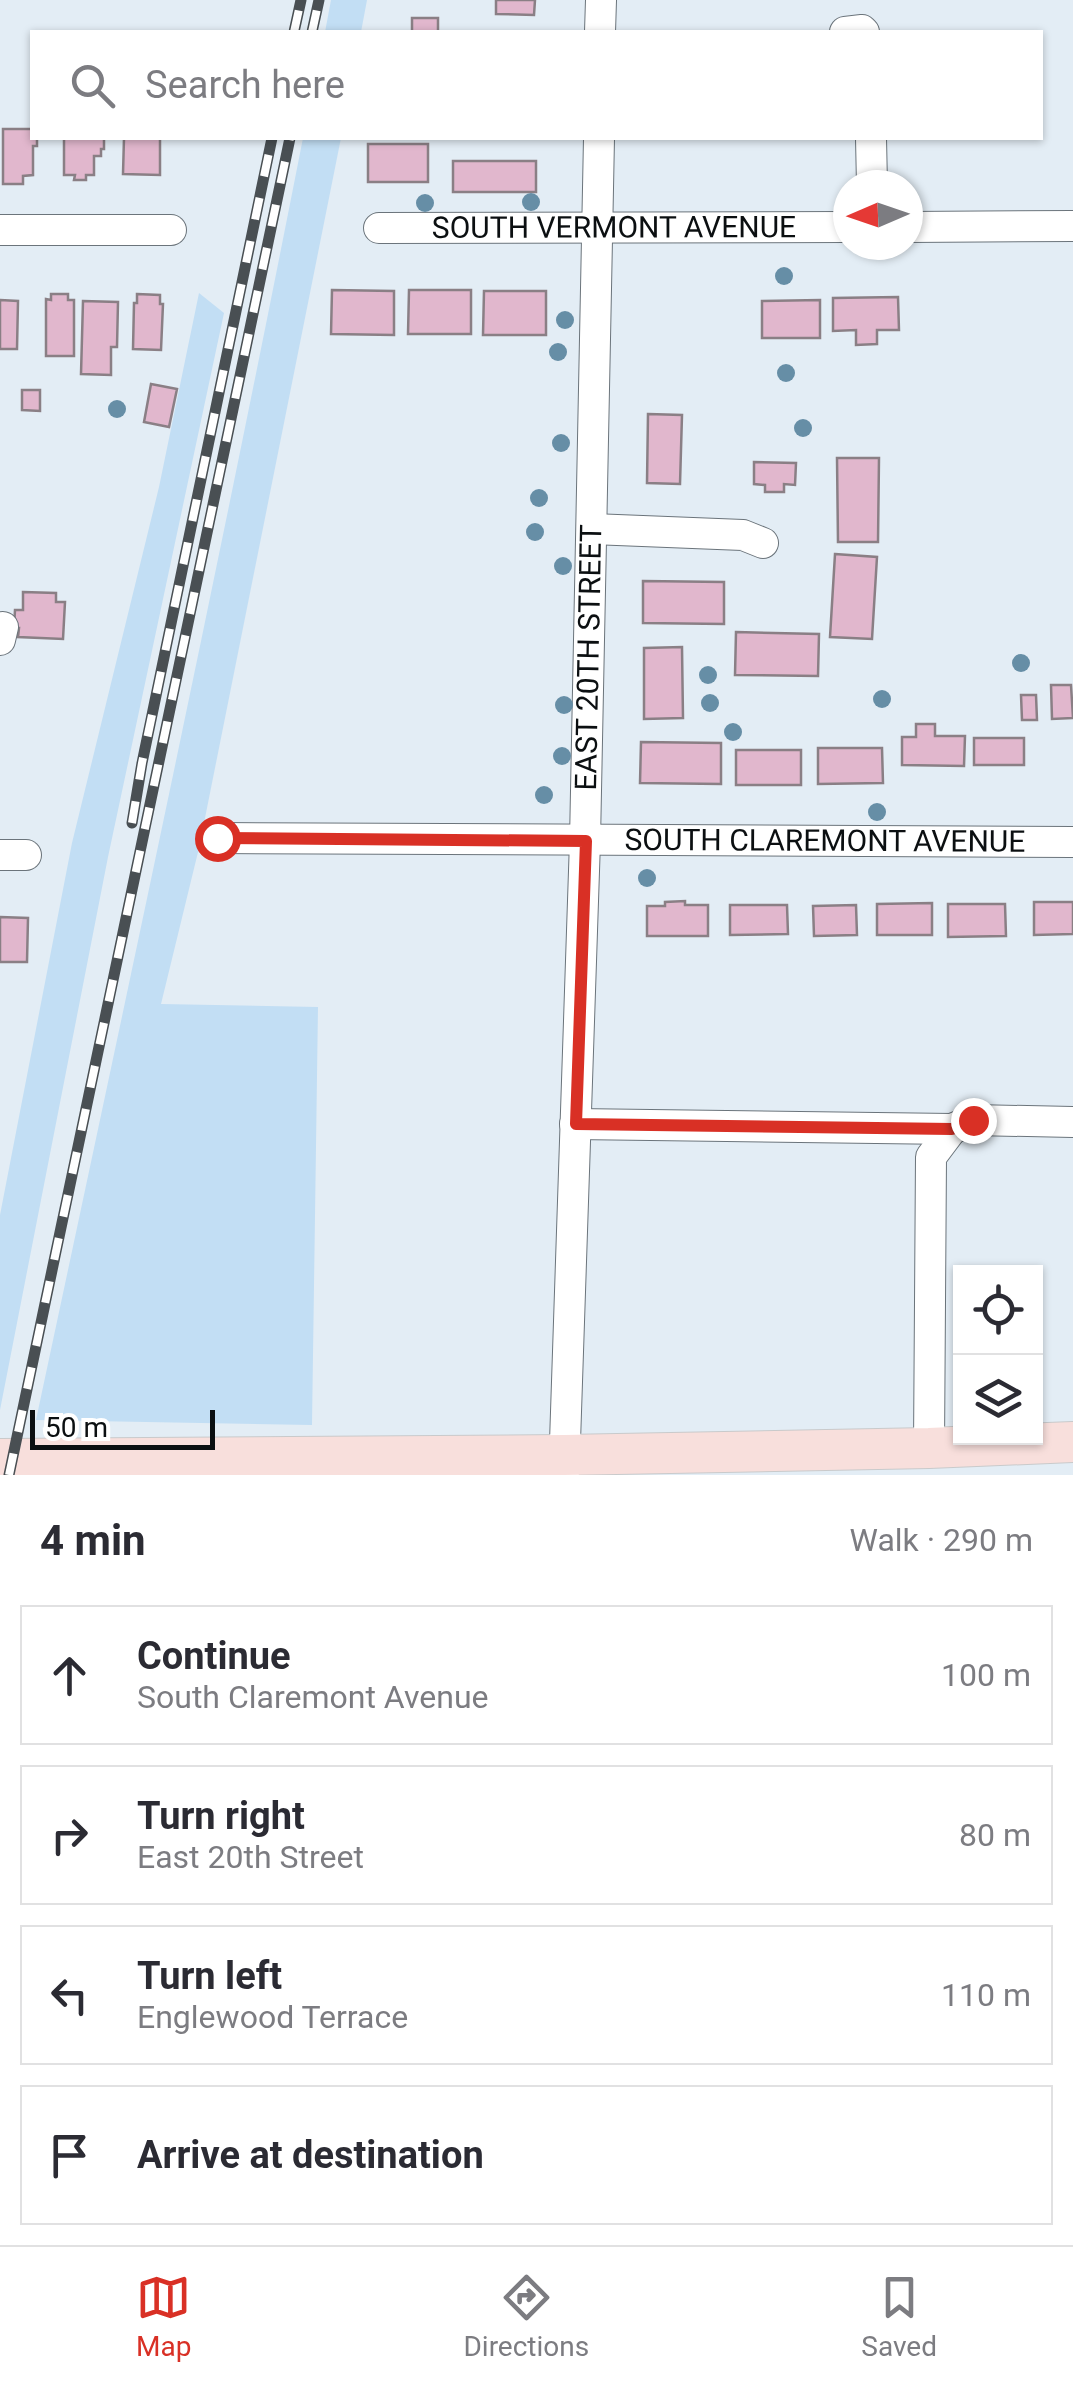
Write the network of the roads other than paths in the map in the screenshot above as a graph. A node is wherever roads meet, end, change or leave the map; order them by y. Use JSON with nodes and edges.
{"nodes":[{"id":1,"x":601,"y":0,"type":"edge"},
{"id":2,"x":600,"y":30,"type":"edge"},
{"id":3,"x":599,"y":140,"type":"edge"},
{"id":4,"x":871,"y":140,"type":"edge"},
{"id":5,"x":872,"y":170,"type":"edge"},
{"id":6,"x":923,"y":226,"type":"edge"},
{"id":7,"x":1073,"y":226,"type":"edge"},
{"id":8,"x":833,"y":227,"type":"edge"},
{"id":9,"x":379,"y":228,"type":"dead end"},
{"id":10,"x":598,"y":228,"type":"junction"},
{"id":11,"x":0,"y":230,"type":"edge"},
{"id":12,"x":171,"y":230,"type":"dead end"},
{"id":13,"x":592,"y":529,"type":"junction"},
{"id":14,"x":763,"y":543,"type":"dead end"},
{"id":15,"x":217,"y":838,"type":"dead end"},
{"id":16,"x":586,"y":841,"type":"junction"},
{"id":17,"x":1073,"y":842,"type":"edge"},
{"id":18,"x":1073,"y":1122,"type":"edge"},
{"id":19,"x":576,"y":1124,"type":"junction"},
{"id":20,"x":952,"y":1129,"type":"junction"},
{"id":21,"x":1073,"y":1442,"type":"edge"},
{"id":22,"x":929,"y":1448,"type":"junction"},
{"id":23,"x":0,"y":1459,"type":"edge"},
{"id":24,"x":564,"y":1465,"type":"edge"}],
"edges":[{"from":1,"to":2,"type":"street"},
{"from":3,"to":10,"type":"street","name":"EAST 20TH STREET"},
{"from":4,"to":5,"type":"street"},
{"from":6,"to":7,"type":"street"},
{"from":8,"to":10,"type":"street","name":"SOUTH VERMONT AVENUE"},
{"from":9,"to":10,"type":"street","name":"SOUTH VERMONT AVENUE"},
{"from":10,"to":13,"type":"street","name":"EAST 20TH STREET"},
{"from":11,"to":12,"type":"street"},
{"from":13,"to":14,"type":"street"},
{"from":13,"to":16,"type":"street","name":"EAST 20TH STREET"},
{"from":15,"to":16,"type":"street","name":"SOUTH CLAREMONT AVENUE"},
{"from":16,"to":17,"type":"street","name":"SOUTH CLAREMONT AVENUE"},
{"from":16,"to":19,"type":"street","name":"EAST 20TH STREET"},
{"from":18,"to":20,"type":"street"},
{"from":19,"to":20,"type":"street"},
{"from":19,"to":24,"type":"street","name":"EAST 20TH STREET"},
{"from":20,"to":22,"type":"street"},
{"from":21,"to":22,"type":"main road"},
{"from":22,"to":24,"type":"main road"},
{"from":23,"to":24,"type":"main road"}]}
